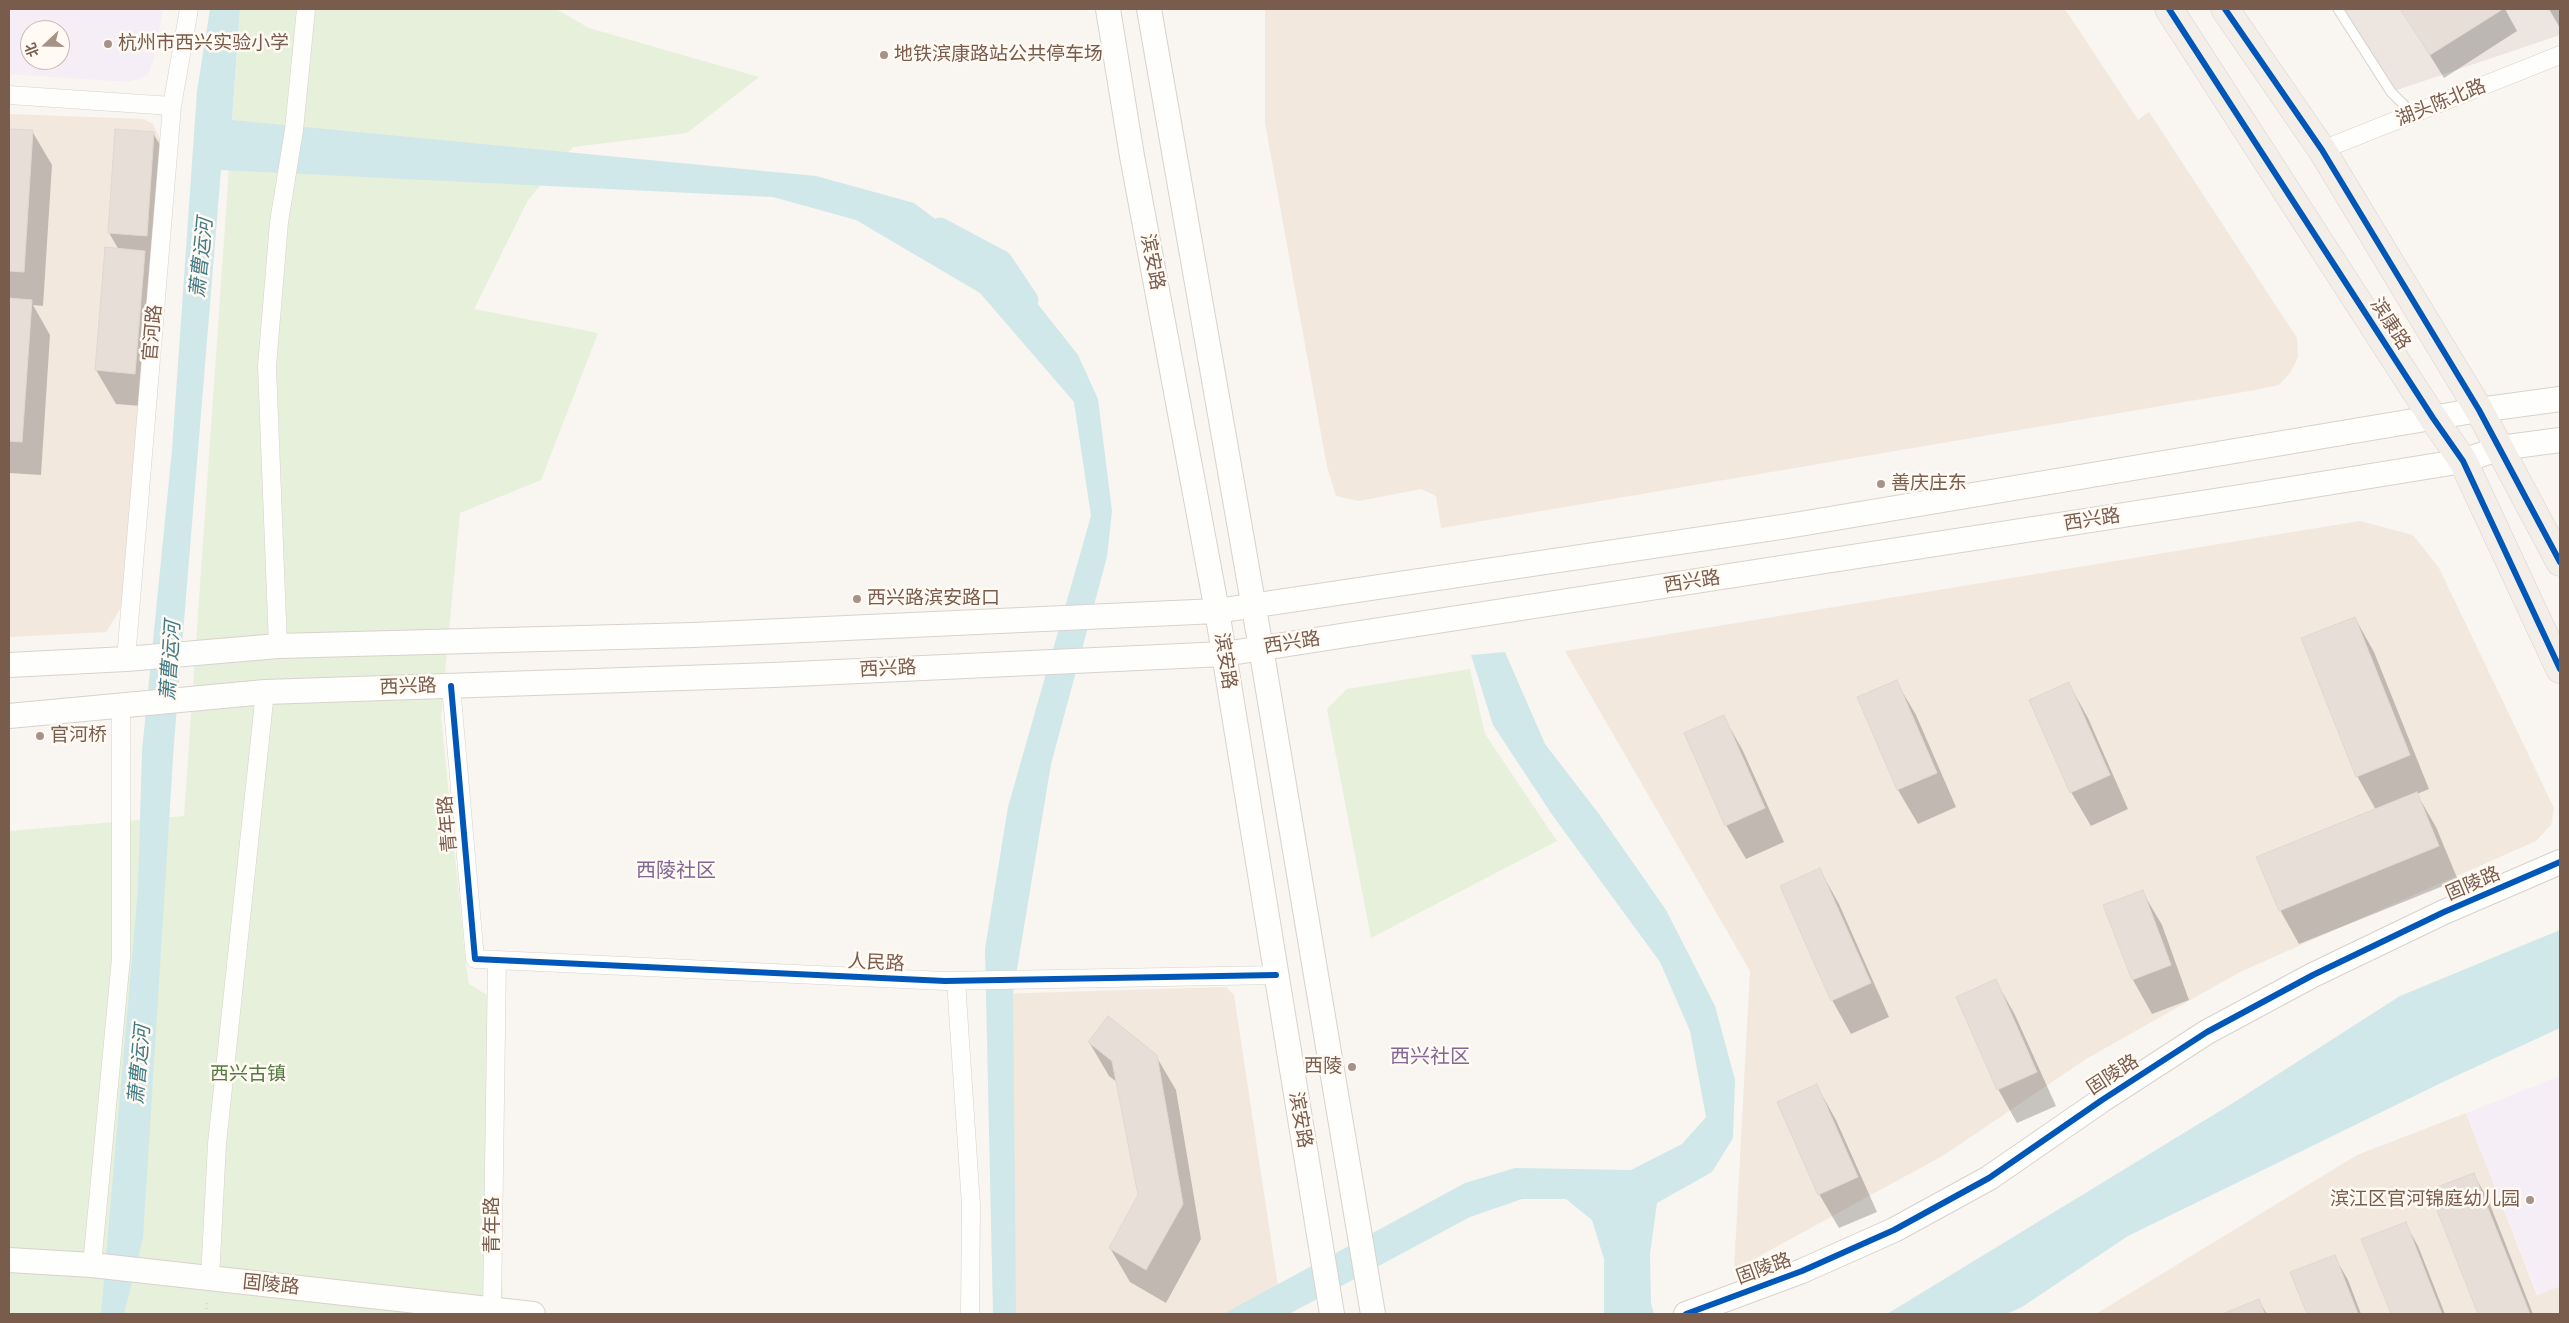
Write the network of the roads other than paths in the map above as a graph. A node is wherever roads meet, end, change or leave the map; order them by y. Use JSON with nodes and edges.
{"nodes":[{"id":1,"x":189,"y":9,"type":"edge"},
{"id":2,"x":306,"y":9,"type":"edge"},
{"id":3,"x":1108,"y":9,"type":"edge"},
{"id":4,"x":1149,"y":9,"type":"edge"},
{"id":5,"x":2169,"y":9,"type":"edge"},
{"id":6,"x":2225,"y":9,"type":"edge"},
{"id":7,"x":2338,"y":9,"type":"edge"},
{"id":8,"x":2560,"y":55,"type":"edge"},
{"id":9,"x":9,"y":95,"type":"edge"},
{"id":10,"x":172,"y":106,"type":"junction"},
{"id":11,"x":2413,"y":114,"type":"junction"},
{"id":12,"x":2322,"y":150,"type":"junction"},
{"id":13,"x":2560,"y":399,"type":"edge"},
{"id":14,"x":2479,"y":410,"type":"junction"},
{"id":15,"x":2433,"y":418,"type":"junction"},
{"id":16,"x":2560,"y":440,"type":"edge"},
{"id":17,"x":2500,"y":448,"type":"junction"},
{"id":18,"x":2464,"y":461,"type":"junction"},
{"id":19,"x":2560,"y":562,"type":"edge"},
{"id":20,"x":1254,"y":604,"type":"junction"},
{"id":21,"x":1217,"y":610,"type":"junction"},
{"id":22,"x":278,"y":646,"type":"junction"},
{"id":23,"x":1262,"y":648,"type":"junction"},
{"id":24,"x":1224,"y":654,"type":"junction"},
{"id":25,"x":131,"y":658,"type":"junction"},
{"id":26,"x":9,"y":665,"type":"edge"},
{"id":27,"x":2560,"y":669,"type":"edge"},
{"id":28,"x":451,"y":686,"type":"junction"},
{"id":29,"x":265,"y":692,"type":"junction"},
{"id":30,"x":127,"y":704,"type":"junction"},
{"id":31,"x":9,"y":716,"type":"edge"},
{"id":32,"x":2560,"y":862,"type":"edge"},
{"id":33,"x":475,"y":959,"type":"joint"},
{"id":34,"x":497,"y":960,"type":"junction"},
{"id":35,"x":1276,"y":975,"type":"junction"},
{"id":36,"x":956,"y":981,"type":"junction"},
{"id":37,"x":9,"y":1260,"type":"edge"},
{"id":38,"x":97,"y":1266,"type":"junction"},
{"id":39,"x":210,"y":1278,"type":"junction"},
{"id":40,"x":492,"y":1310,"type":"junction"},
{"id":41,"x":535,"y":1314,"type":"edge"},
{"id":42,"x":970,"y":1314,"type":"edge"},
{"id":43,"x":1332,"y":1314,"type":"edge"},
{"id":44,"x":1374,"y":1314,"type":"edge"},
{"id":45,"x":1686,"y":1314,"type":"edge"}],
"edges":[{"from":1,"to":10,"type":"street","name":"官河路"},
{"from":2,"to":22,"type":"street"},
{"from":3,"to":21,"type":"main road","name":"滨安路"},
{"from":4,"to":20,"type":"main road","name":"滨安路"},
{"from":5,"to":15,"type":"main road","name":"滨康路"},
{"from":6,"to":12,"type":"main road","name":"滨康路"},
{"from":7,"to":11,"type":"lane"},
{"from":8,"to":11,"type":"street","name":"湖头陈北路"},
{"from":9,"to":10,"type":"street"},
{"from":10,"to":25,"type":"street","name":"官河路"},
{"from":11,"to":12,"type":"street","name":"湖头陈北路"},
{"from":12,"to":14,"type":"main road","name":"滨康路"},
{"from":13,"to":14,"type":"main road"},
{"from":14,"to":15,"type":"main road"},
{"from":14,"to":17,"type":"main road","name":"滨康路"},
{"from":15,"to":18,"type":"main road","name":"滨康路"},
{"from":15,"to":20,"type":"main road"},
{"from":16,"to":17,"type":"main road","name":"西兴路"},
{"from":17,"to":18,"type":"main road","name":"西兴路"},
{"from":17,"to":19,"type":"main road","name":"滨康路"},
{"from":18,"to":23,"type":"main road","name":"西兴路"},
{"from":18,"to":27,"type":"main road","name":"滨康路"},
{"from":20,"to":21,"type":"main road"},
{"from":20,"to":23,"type":"main road","name":"滨安路"},
{"from":21,"to":22,"type":"main road"},
{"from":21,"to":24,"type":"main road","name":"滨安路"},
{"from":22,"to":25,"type":"main road"},
{"from":23,"to":24,"type":"main road","name":"西兴路"},
{"from":23,"to":44,"type":"main road","name":"滨安路"},
{"from":24,"to":28,"type":"main road","name":"西兴路"},
{"from":24,"to":35,"type":"main road","name":"滨安路"},
{"from":25,"to":26,"type":"main road"},
{"from":28,"to":29,"type":"main road","name":"西兴路"},
{"from":28,"to":33,"type":"street","name":"青年路"},
{"from":29,"to":30,"type":"main road","name":"西兴路"},
{"from":29,"to":39,"type":"street"},
{"from":30,"to":31,"type":"main road","name":"西兴路"},
{"from":30,"to":38,"type":"street"},
{"from":32,"to":45,"type":"main road","name":"固陵路"},
{"from":33,"to":34,"type":"street","name":"人民路"},
{"from":34,"to":36,"type":"street","name":"人民路"},
{"from":34,"to":40,"type":"street","name":"青年路"},
{"from":35,"to":36,"type":"street","name":"人民路"},
{"from":35,"to":43,"type":"main road","name":"滨安路"},
{"from":36,"to":42,"type":"street"},
{"from":37,"to":38,"type":"main road","name":"固陵路"},
{"from":38,"to":39,"type":"main road","name":"固陵路"},
{"from":39,"to":40,"type":"main road","name":"固陵路"},
{"from":40,"to":41,"type":"main road","name":"固陵路"}]}
